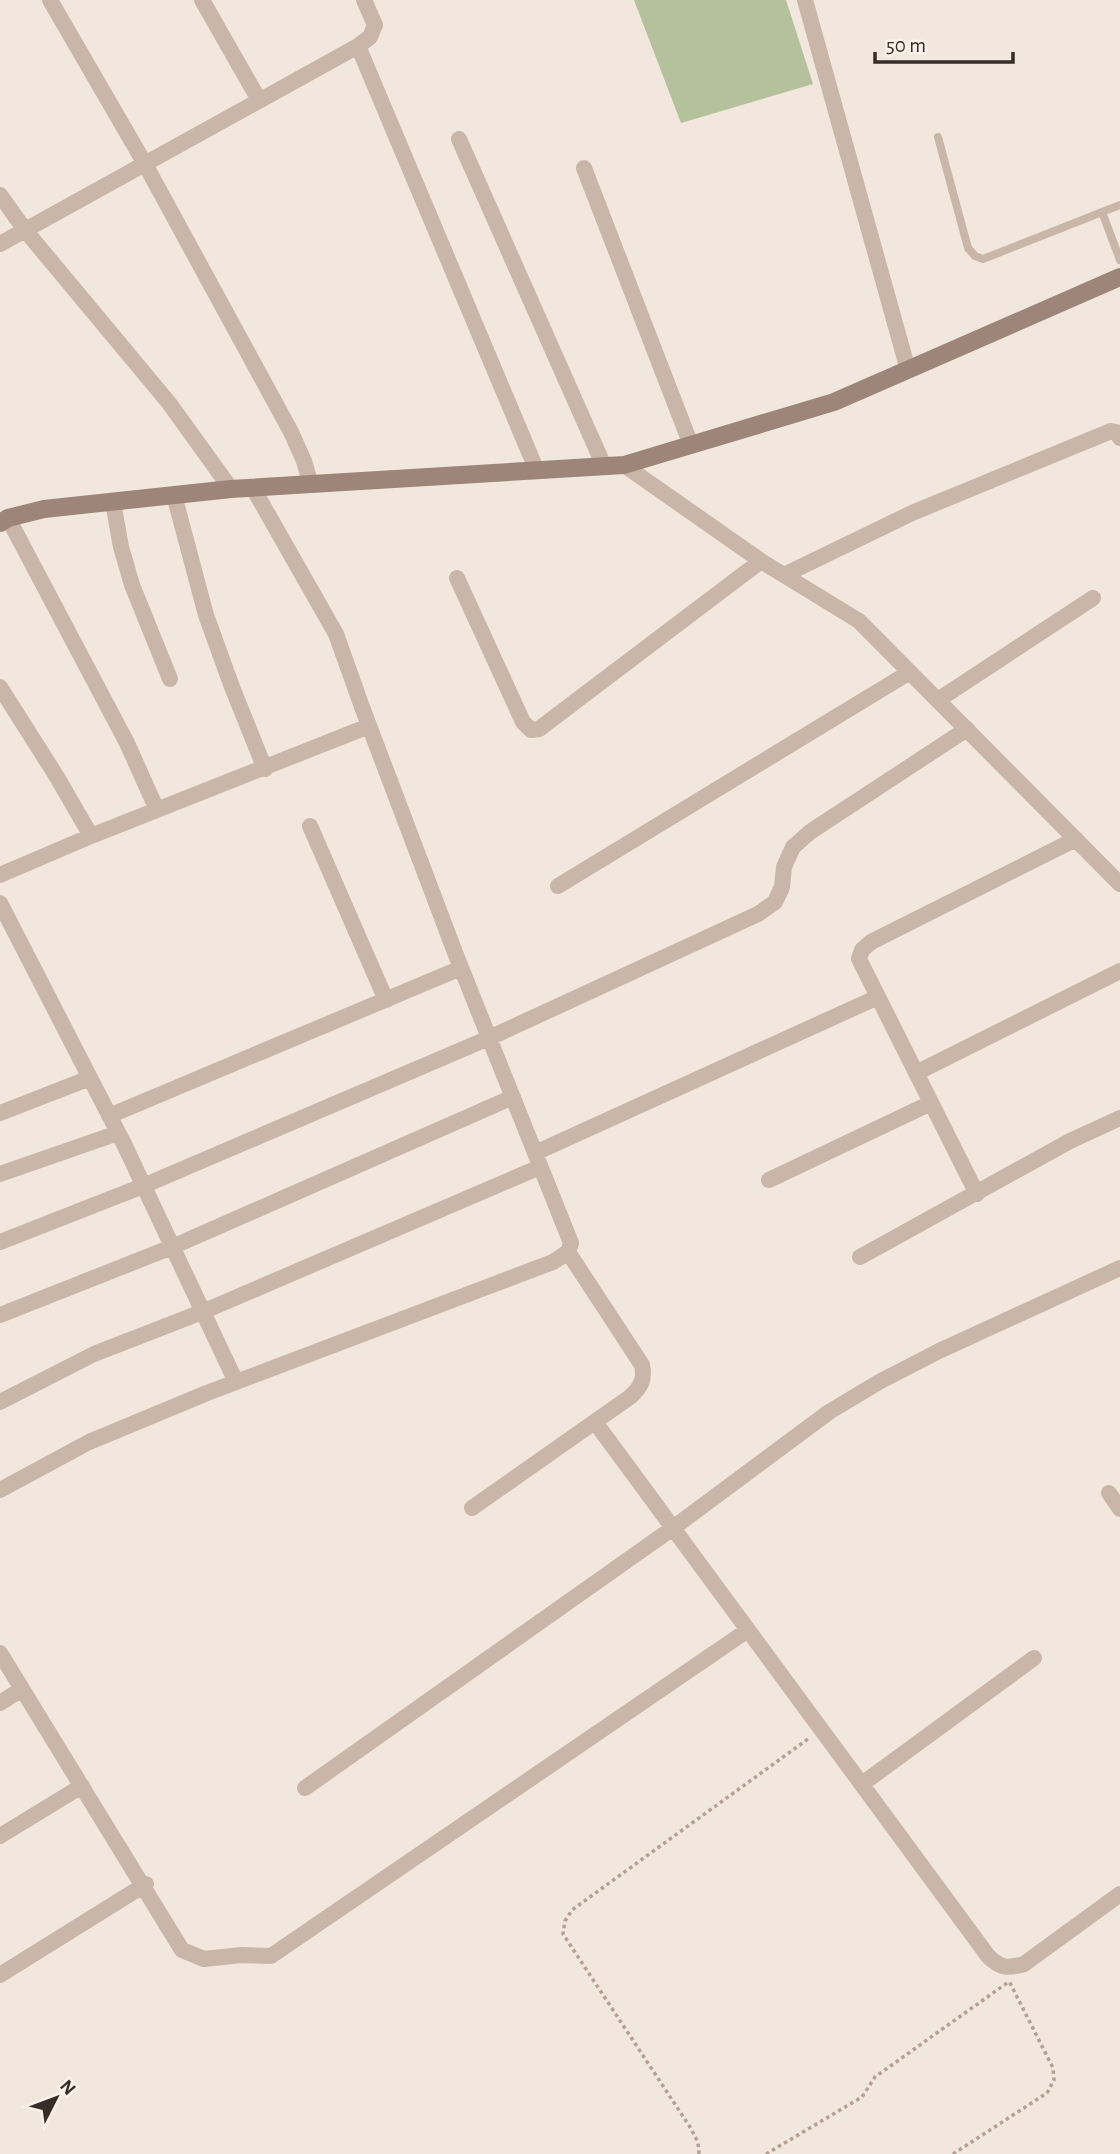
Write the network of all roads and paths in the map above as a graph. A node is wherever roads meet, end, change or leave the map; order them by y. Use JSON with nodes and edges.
{"nodes":[{"id":1,"x":50,"y":0,"type":"edge"},
{"id":2,"x":202,"y":0,"type":"edge"},
{"id":3,"x":364,"y":0,"type":"edge"},
{"id":4,"x":806,"y":0,"type":"edge"},
{"id":5,"x":358,"y":46,"type":"junction"},
{"id":6,"x":259,"y":100,"type":"junction"},
{"id":7,"x":939,"y":136,"type":"dead end"},
{"id":8,"x":459,"y":139,"type":"dead end"},
{"id":9,"x":145,"y":164,"type":"junction"},
{"id":10,"x":584,"y":168,"type":"dead end"},
{"id":11,"x":0,"y":195,"type":"edge"},
{"id":12,"x":1120,"y":205,"type":"edge"},
{"id":13,"x":1102,"y":212,"type":"junction"},
{"id":14,"x":25,"y":230,"type":"junction"},
{"id":15,"x":0,"y":244,"type":"edge"},
{"id":16,"x":1120,"y":260,"type":"edge"},
{"id":17,"x":1120,"y":277,"type":"edge"},
{"id":18,"x":908,"y":370,"type":"junction"},
{"id":19,"x":1120,"y":438,"type":"edge"},
{"id":20,"x":691,"y":445,"type":"junction"},
{"id":21,"x":624,"y":465,"type":"junction"},
{"id":22,"x":604,"y":466,"type":"junction"},
{"id":23,"x":537,"y":471,"type":"junction"},
{"id":24,"x":311,"y":485,"type":"junction"},
{"id":25,"x":231,"y":488,"type":"junction"},
{"id":26,"x":253,"y":488,"type":"junction"},
{"id":27,"x":174,"y":495,"type":"junction"},
{"id":28,"x":113,"y":502,"type":"junction"},
{"id":29,"x":4,"y":521,"type":"edge"},
{"id":30,"x":761,"y":561,"type":"junction"},
{"id":31,"x":783,"y":575,"type":"junction"},
{"id":32,"x":457,"y":578,"type":"dead end"},
{"id":33,"x":1093,"y":598,"type":"dead end"},
{"id":34,"x":910,"y":672,"type":"junction"},
{"id":35,"x":170,"y":679,"type":"dead end"},
{"id":36,"x":0,"y":687,"type":"edge"},
{"id":37,"x":937,"y":700,"type":"junction"},
{"id":38,"x":369,"y":726,"type":"junction"},
{"id":39,"x":967,"y":729,"type":"junction"},
{"id":40,"x":265,"y":769,"type":"junction"},
{"id":41,"x":157,"y":810,"type":"junction"},
{"id":42,"x":310,"y":826,"type":"dead end"},
{"id":43,"x":91,"y":836,"type":"junction"},
{"id":44,"x":1076,"y":839,"type":"junction"},
{"id":45,"x":0,"y":875,"type":"edge"},
{"id":46,"x":1120,"y":884,"type":"edge"},
{"id":47,"x":558,"y":886,"type":"dead end"},
{"id":48,"x":0,"y":903,"type":"edge"},
{"id":49,"x":461,"y":968,"type":"junction"},
{"id":50,"x":1120,"y":971,"type":"edge"},
{"id":51,"x":878,"y":997,"type":"junction"},
{"id":52,"x":386,"y":1000,"type":"junction"},
{"id":53,"x":489,"y":1038,"type":"junction"},
{"id":54,"x":916,"y":1073,"type":"junction"},
{"id":55,"x":90,"y":1078,"type":"junction"},
{"id":56,"x":513,"y":1097,"type":"junction"},
{"id":57,"x":931,"y":1103,"type":"junction"},
{"id":58,"x":0,"y":1113,"type":"edge"},
{"id":59,"x":109,"y":1116,"type":"junction"},
{"id":60,"x":1120,"y":1118,"type":"edge"},
{"id":61,"x":118,"y":1133,"type":"junction"},
{"id":62,"x":538,"y":1160,"type":"junction"},
{"id":63,"x":0,"y":1174,"type":"edge"},
{"id":64,"x":769,"y":1180,"type":"dead end"},
{"id":65,"x":144,"y":1186,"type":"junction"},
{"id":66,"x":976,"y":1194,"type":"junction"},
{"id":67,"x":0,"y":1242,"type":"edge"},
{"id":68,"x":172,"y":1247,"type":"junction"},
{"id":69,"x":568,"y":1252,"type":"junction"},
{"id":70,"x":860,"y":1257,"type":"dead end"},
{"id":71,"x":1120,"y":1268,"type":"edge"},
{"id":72,"x":202,"y":1312,"type":"junction"},
{"id":73,"x":0,"y":1315,"type":"edge"},
{"id":74,"x":236,"y":1382,"type":"junction"},
{"id":75,"x":0,"y":1402,"type":"edge"},
{"id":76,"x":595,"y":1422,"type":"junction"},
{"id":77,"x":0,"y":1490,"type":"edge"},
{"id":78,"x":1109,"y":1493,"type":"dead end"},
{"id":79,"x":472,"y":1508,"type":"dead end"},
{"id":80,"x":1120,"y":1509,"type":"edge"},
{"id":81,"x":673,"y":1528,"type":"junction"},
{"id":82,"x":748,"y":1630,"type":"junction"},
{"id":83,"x":0,"y":1653,"type":"edge"},
{"id":84,"x":1034,"y":1658,"type":"dead end"},
{"id":85,"x":22,"y":1689,"type":"junction"},
{"id":86,"x":0,"y":1703,"type":"edge"},
{"id":87,"x":821,"y":1729,"type":"junction"},
{"id":88,"x":862,"y":1784,"type":"junction"},
{"id":89,"x":82,"y":1786,"type":"junction"},
{"id":90,"x":305,"y":1788,"type":"dead end"},
{"id":91,"x":0,"y":1836,"type":"edge"},
{"id":92,"x":145,"y":1885,"type":"junction"},
{"id":93,"x":1120,"y":1894,"type":"edge"},
{"id":94,"x":0,"y":1975,"type":"edge"},
{"id":95,"x":1009,"y":1975,"type":"junction"},
{"id":96,"x":699,"y":2154,"type":"edge"},
{"id":97,"x":766,"y":2154,"type":"edge"},
{"id":98,"x":953,"y":2154,"type":"edge"}],
"edges":[{"from":1,"to":9,"type":"street"},
{"from":2,"to":6,"type":"street"},
{"from":3,"to":5,"type":"street"},
{"from":4,"to":18,"type":"street"},
{"from":5,"to":6,"type":"street"},
{"from":5,"to":23,"type":"street"},
{"from":6,"to":9,"type":"street"},
{"from":7,"to":13,"type":"lane"},
{"from":8,"to":22,"type":"street"},
{"from":9,"to":14,"type":"street"},
{"from":9,"to":24,"type":"street"},
{"from":10,"to":20,"type":"street"},
{"from":11,"to":14,"type":"street"},
{"from":12,"to":13,"type":"lane"},
{"from":13,"to":16,"type":"lane"},
{"from":14,"to":15,"type":"street"},
{"from":14,"to":25,"type":"street"},
{"from":17,"to":18,"type":"street"},
{"from":18,"to":20,"type":"street"},
{"from":19,"to":31,"type":"street"},
{"from":20,"to":21,"type":"street"},
{"from":21,"to":22,"type":"street"},
{"from":21,"to":30,"type":"street"},
{"from":22,"to":23,"type":"street"},
{"from":23,"to":24,"type":"street"},
{"from":24,"to":26,"type":"street"},
{"from":25,"to":26,"type":"street"},
{"from":25,"to":27,"type":"street"},
{"from":26,"to":38,"type":"street"},
{"from":27,"to":28,"type":"street"},
{"from":27,"to":40,"type":"street"},
{"from":28,"to":29,"type":"street"},
{"from":28,"to":35,"type":"street"},
{"from":29,"to":41,"type":"street"},
{"from":30,"to":31,"type":"street"},
{"from":30,"to":32,"type":"street"},
{"from":31,"to":34,"type":"street"},
{"from":33,"to":37,"type":"street"},
{"from":34,"to":37,"type":"street"},
{"from":34,"to":47,"type":"street"},
{"from":36,"to":43,"type":"street"},
{"from":37,"to":39,"type":"street"},
{"from":38,"to":40,"type":"street"},
{"from":38,"to":49,"type":"street"},
{"from":39,"to":44,"type":"street"},
{"from":39,"to":53,"type":"street"},
{"from":40,"to":41,"type":"street"},
{"from":41,"to":43,"type":"street"},
{"from":42,"to":52,"type":"street"},
{"from":43,"to":45,"type":"street"},
{"from":44,"to":46,"type":"street"},
{"from":44,"to":51,"type":"street"},
{"from":48,"to":55,"type":"street"},
{"from":49,"to":52,"type":"street"},
{"from":49,"to":53,"type":"street"},
{"from":50,"to":54,"type":"street"},
{"from":51,"to":54,"type":"street"},
{"from":51,"to":62,"type":"street"},
{"from":52,"to":59,"type":"street"},
{"from":53,"to":56,"type":"street"},
{"from":53,"to":65,"type":"street"},
{"from":54,"to":57,"type":"street"},
{"from":55,"to":58,"type":"street"},
{"from":55,"to":59,"type":"street"},
{"from":56,"to":62,"type":"street"},
{"from":56,"to":68,"type":"street"},
{"from":57,"to":64,"type":"street"},
{"from":57,"to":66,"type":"street"},
{"from":59,"to":61,"type":"street"},
{"from":60,"to":66,"type":"street"},
{"from":61,"to":63,"type":"street"},
{"from":61,"to":65,"type":"street"},
{"from":62,"to":69,"type":"street"},
{"from":62,"to":72,"type":"street"},
{"from":65,"to":67,"type":"street"},
{"from":65,"to":68,"type":"street"},
{"from":66,"to":70,"type":"street"},
{"from":68,"to":72,"type":"street"},
{"from":68,"to":73,"type":"street"},
{"from":69,"to":74,"type":"street"},
{"from":69,"to":76,"type":"street"},
{"from":71,"to":81,"type":"street"},
{"from":72,"to":74,"type":"street"},
{"from":72,"to":75,"type":"street"},
{"from":74,"to":77,"type":"street"},
{"from":76,"to":79,"type":"street"},
{"from":76,"to":81,"type":"street"},
{"from":78,"to":80,"type":"street"},
{"from":81,"to":82,"type":"street"},
{"from":81,"to":90,"type":"street"},
{"from":82,"to":87,"type":"street"},
{"from":82,"to":92,"type":"street"},
{"from":83,"to":85,"type":"street"},
{"from":84,"to":88,"type":"street"},
{"from":85,"to":86,"type":"street"},
{"from":85,"to":89,"type":"street"},
{"from":87,"to":88,"type":"street"},
{"from":87,"to":96,"type":"path"},
{"from":88,"to":95,"type":"street"},
{"from":89,"to":91,"type":"street"},
{"from":89,"to":92,"type":"street"},
{"from":92,"to":94,"type":"street"},
{"from":93,"to":95,"type":"street"},
{"from":95,"to":97,"type":"path"},
{"from":95,"to":98,"type":"path"}]}
